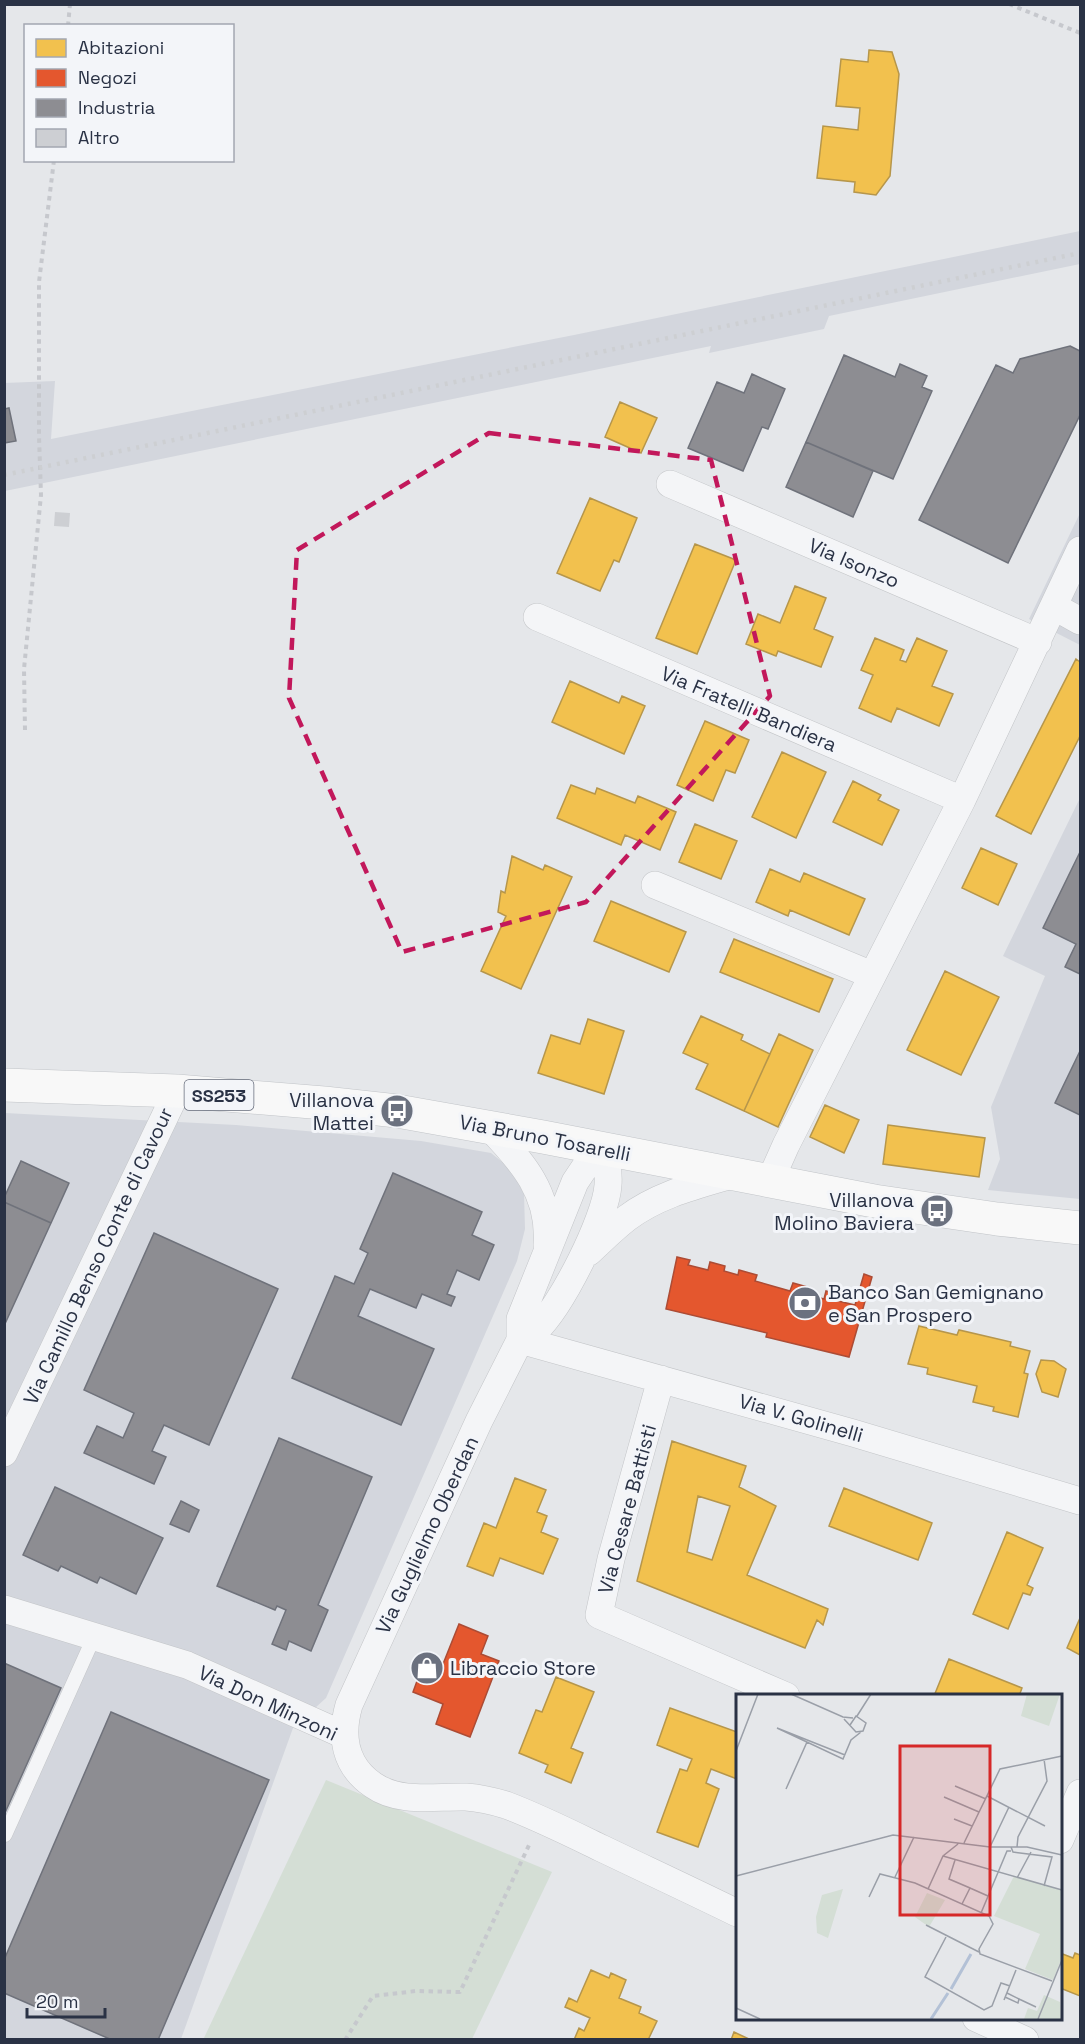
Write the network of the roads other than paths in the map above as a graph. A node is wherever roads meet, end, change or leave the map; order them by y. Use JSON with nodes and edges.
{"nodes":[{"id":1,"x":670,"y":484,"type":"dead end"},
{"id":2,"x":1080,"y":550,"type":"edge"},
{"id":3,"x":1055,"y":608,"type":"junction"},
{"id":4,"x":537,"y":617,"type":"dead end"},
{"id":5,"x":1080,"y":621,"type":"edge"},
{"id":6,"x":1038,"y":642,"type":"junction"},
{"id":7,"x":962,"y":800,"type":"junction"},
{"id":8,"x":655,"y":885,"type":"dead end"},
{"id":9,"x":873,"y":975,"type":"junction"},
{"id":10,"x":4,"y":1085,"type":"edge"},
{"id":11,"x":177,"y":1091,"type":"junction"},
{"id":12,"x":489,"y":1127,"type":"junction"},
{"id":13,"x":603,"y":1148,"type":"junction"},
{"id":14,"x":736,"y":1174,"type":"junction"},
{"id":15,"x":770,"y":1181,"type":"junction"},
{"id":16,"x":1080,"y":1228,"type":"edge"},
{"id":17,"x":546,"y":1252,"type":"junction"},
{"id":18,"x":580,"y":1262,"type":"junction"},
{"id":19,"x":520,"y":1340,"type":"junction"},
{"id":20,"x":661,"y":1379,"type":"junction"},
{"id":21,"x":4,"y":1453,"type":"edge"},
{"id":22,"x":1080,"y":1501,"type":"edge"},
{"id":23,"x":4,"y":1610,"type":"edge"},
{"id":24,"x":94,"y":1636,"type":"junction"},
{"id":25,"x":781,"y":1694,"type":"edge"},
{"id":26,"x":344,"y":1735,"type":"junction"},
{"id":27,"x":1070,"y":1805,"type":"edge"},
{"id":28,"x":1061,"y":1834,"type":"edge"},
{"id":29,"x":6,"y":1836,"type":"edge"},
{"id":30,"x":736,"y":1913,"type":"edge"},
{"id":31,"x":981,"y":2020,"type":"edge"},
{"id":32,"x":1025,"y":2040,"type":"edge"}],
"edges":[{"from":1,"to":6,"type":"street","name":"Via Isonzo"},
{"from":2,"to":3,"type":"street"},
{"from":3,"to":5,"type":"street"},
{"from":3,"to":6,"type":"street"},
{"from":4,"to":7,"type":"street","name":"Via Fratelli Bandiera"},
{"from":6,"to":7,"type":"street"},
{"from":7,"to":9,"type":"street"},
{"from":8,"to":9,"type":"street"},
{"from":9,"to":15,"type":"street"},
{"from":10,"to":11,"type":"main road","name":"Via Bruno Tosarelli","number":"SS253"},
{"from":11,"to":12,"type":"main road","name":"Via Bruno Tosarelli","number":"SS253"},
{"from":11,"to":21,"type":"street","name":"Via Camillo Benso Conte di Cavour"},
{"from":12,"to":13,"type":"main road","name":"Via Bruno Tosarelli","number":"SS253"},
{"from":12,"to":17,"type":"street","name":"Via Guglielmo Oberdan"},
{"from":13,"to":14,"type":"main road","name":"Via Bruno Tosarelli","number":"SS253"},
{"from":13,"to":17,"type":"street","name":"Via Guglielmo Oberdan"},
{"from":13,"to":18,"type":"street","name":"Via Guglielmo Oberdan"},
{"from":14,"to":15,"type":"main road","name":"Via Bruno Tosarelli","number":"SS253"},
{"from":14,"to":18,"type":"street","name":"Via Guglielmo Oberdan"},
{"from":15,"to":16,"type":"main road","name":"Via Bruno Tosarelli","number":"SS253"},
{"from":17,"to":19,"type":"street","name":"Via Guglielmo Oberdan"},
{"from":18,"to":19,"type":"street","name":"Via Guglielmo Oberdan"},
{"from":19,"to":20,"type":"street","name":"Via V. Golinelli"},
{"from":19,"to":26,"type":"street","name":"Via Guglielmo Oberdan"},
{"from":20,"to":22,"type":"street","name":"Via V. Golinelli"},
{"from":20,"to":25,"type":"street","name":"Via Cesare Battisti"},
{"from":23,"to":24,"type":"street","name":"Via Don Minzoni"},
{"from":24,"to":26,"type":"street","name":"Via Don Minzoni"},
{"from":24,"to":29,"type":"lane"},
{"from":26,"to":30,"type":"street","name":"Via Don Minzoni"},
{"from":27,"to":28,"type":"street"},
{"from":31,"to":32,"type":"street"}]}
